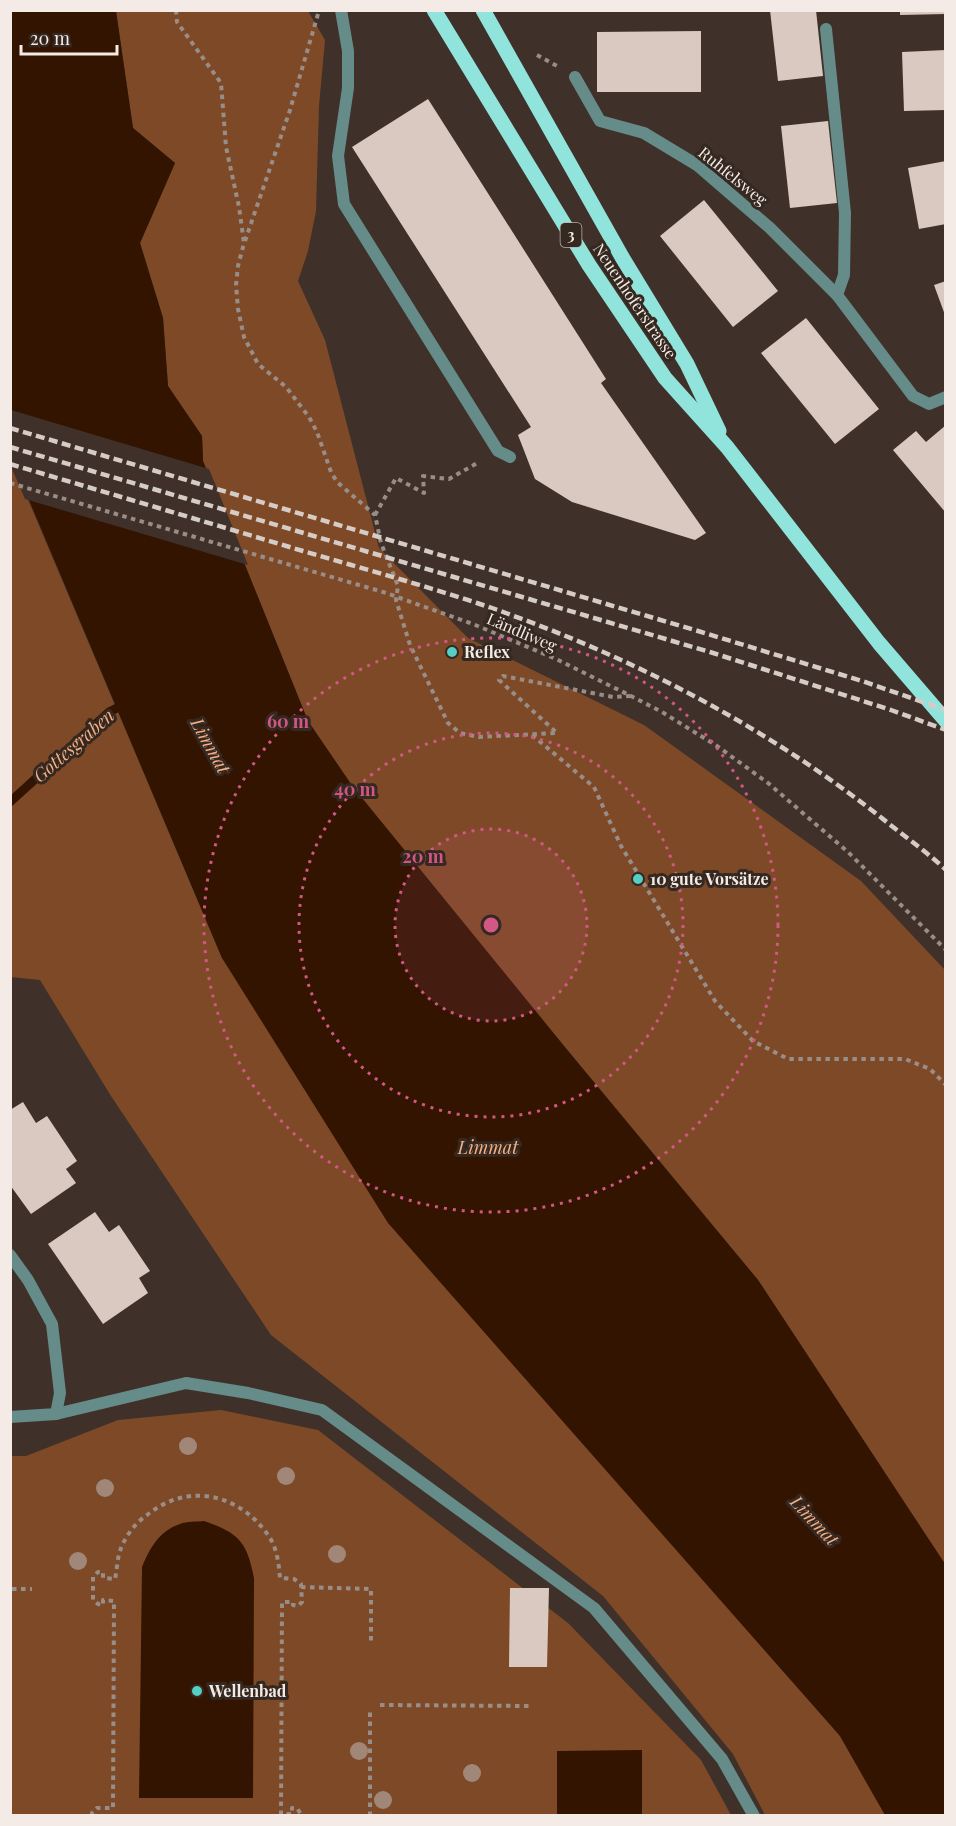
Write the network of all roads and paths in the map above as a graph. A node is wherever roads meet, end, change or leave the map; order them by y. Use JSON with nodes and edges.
{"nodes":[{"id":1,"x":176,"y":10,"type":"edge"},
{"id":2,"x":320,"y":10,"type":"edge"},
{"id":3,"x":341,"y":10,"type":"edge"},
{"id":4,"x":434,"y":10,"type":"edge"},
{"id":5,"x":483,"y":10,"type":"edge"},
{"id":6,"x":826,"y":29,"type":"dead end"},
{"id":7,"x":530,"y":50,"type":"dead end"},
{"id":8,"x":575,"y":77,"type":"joint"},
{"id":9,"x":244,"y":243,"type":"junction"},
{"id":10,"x":837,"y":295,"type":"junction"},
{"id":11,"x":945,"y":397,"type":"edge"},
{"id":12,"x":727,"y":447,"type":"junction"},
{"id":13,"x":504,"y":454,"type":"joint"},
{"id":14,"x":10,"y":483,"type":"edge"},
{"id":15,"x":375,"y":515,"type":"junction"},
{"id":16,"x":631,"y":696,"type":"junction"},
{"id":17,"x":945,"y":721,"type":"edge"},
{"id":18,"x":531,"y":734,"type":"junction"},
{"id":19,"x":945,"y":950,"type":"edge"},
{"id":20,"x":945,"y":1085,"type":"edge"},
{"id":21,"x":10,"y":1255,"type":"edge"},
{"id":22,"x":56,"y":1414,"type":"junction"},
{"id":23,"x":10,"y":1417,"type":"edge"},
{"id":24,"x":301,"y":1587,"type":"junction"},
{"id":25,"x":12,"y":1589,"type":"dead end"},
{"id":26,"x":32,"y":1589,"type":"dead end"},
{"id":27,"x":371,"y":1643,"type":"dead end"},
{"id":28,"x":380,"y":1705,"type":"dead end"},
{"id":29,"x":533,"y":1706,"type":"dead end"},
{"id":30,"x":370,"y":1712,"type":"dead end"},
{"id":31,"x":92,"y":1815,"type":"edge"},
{"id":32,"x":302,"y":1815,"type":"edge"},
{"id":33,"x":370,"y":1815,"type":"edge"},
{"id":34,"x":754,"y":1815,"type":"edge"}],
"edges":[{"from":1,"to":9,"type":"path"},
{"from":2,"to":9,"type":"path"},
{"from":3,"to":13,"type":"street"},
{"from":4,"to":12,"type":"main road","name":"Neuenhoferstrasse","number":"3"},
{"from":5,"to":12,"type":"main road","name":"Neuenhoferstrasse","number":"3"},
{"from":6,"to":10,"type":"street"},
{"from":7,"to":8,"type":"path"},
{"from":8,"to":10,"type":"street","name":"Ruhfelsweg"},
{"from":9,"to":15,"type":"path"},
{"from":10,"to":11,"type":"street","name":"Ruhfelsweg"},
{"from":12,"to":17,"type":"main road","name":"Neuenhoferstrasse","number":"3"},
{"from":13,"to":15,"type":"path"},
{"from":14,"to":16,"type":"path","name":"Ländliweg"},
{"from":15,"to":18,"type":"path"},
{"from":16,"to":18,"type":"path"},
{"from":16,"to":19,"type":"path","name":"Ländliweg"},
{"from":18,"to":20,"type":"path"},
{"from":21,"to":22,"type":"street"},
{"from":22,"to":23,"type":"street"},
{"from":22,"to":34,"type":"street"},
{"from":24,"to":27,"type":"path"},
{"from":24,"to":31,"type":"path"},
{"from":24,"to":32,"type":"path"},
{"from":25,"to":26,"type":"path"},
{"from":28,"to":29,"type":"path"},
{"from":30,"to":33,"type":"path"}]}
